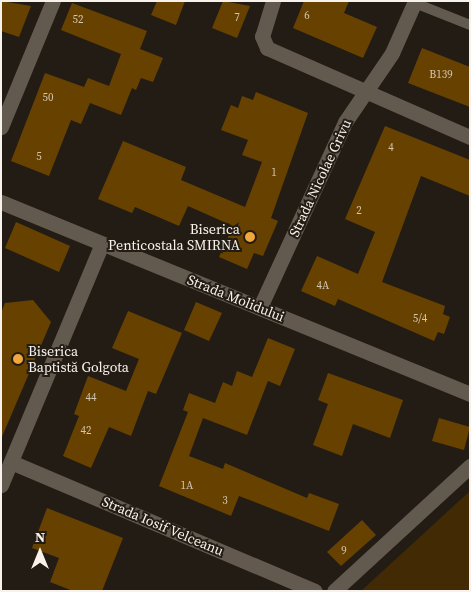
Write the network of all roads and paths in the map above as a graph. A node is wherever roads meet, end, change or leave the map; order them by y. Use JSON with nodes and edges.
{"nodes":[{"id":1,"x":53,"y":1,"type":"edge"},
{"id":2,"x":273,"y":1,"type":"edge"},
{"id":3,"x":415,"y":2,"type":"edge"},
{"id":4,"x":470,"y":25,"type":"edge"},
{"id":5,"x":364,"y":94,"type":"junction"},
{"id":6,"x":1,"y":127,"type":"edge"},
{"id":7,"x":470,"y":137,"type":"edge"},
{"id":8,"x":1,"y":202,"type":"edge"},
{"id":9,"x":102,"y":244,"type":"junction"},
{"id":10,"x":260,"y":307,"type":"junction"},
{"id":11,"x":470,"y":394,"type":"edge"},
{"id":12,"x":11,"y":462,"type":"junction"},
{"id":13,"x":470,"y":466,"type":"edge"},
{"id":14,"x":1,"y":485,"type":"edge"},
{"id":15,"x":315,"y":591,"type":"edge"},
{"id":16,"x":334,"y":591,"type":"edge"}],
"edges":[{"from":1,"to":6,"type":"street"},
{"from":2,"to":5,"type":"street"},
{"from":3,"to":4,"type":"lane"},
{"from":3,"to":5,"type":"street","name":"Strada Nicolae Grivu"},
{"from":5,"to":7,"type":"street"},
{"from":5,"to":10,"type":"street","name":"Strada Nicolae Grivu"},
{"from":8,"to":9,"type":"street","name":"Strada Molidului"},
{"from":9,"to":10,"type":"street","name":"Strada Molidului"},
{"from":9,"to":12,"type":"street"},
{"from":10,"to":11,"type":"street","name":"Strada Molidului"},
{"from":12,"to":14,"type":"street"},
{"from":12,"to":15,"type":"street","name":"Strada Iosif Velceanu"},
{"from":13,"to":16,"type":"street"}]}
